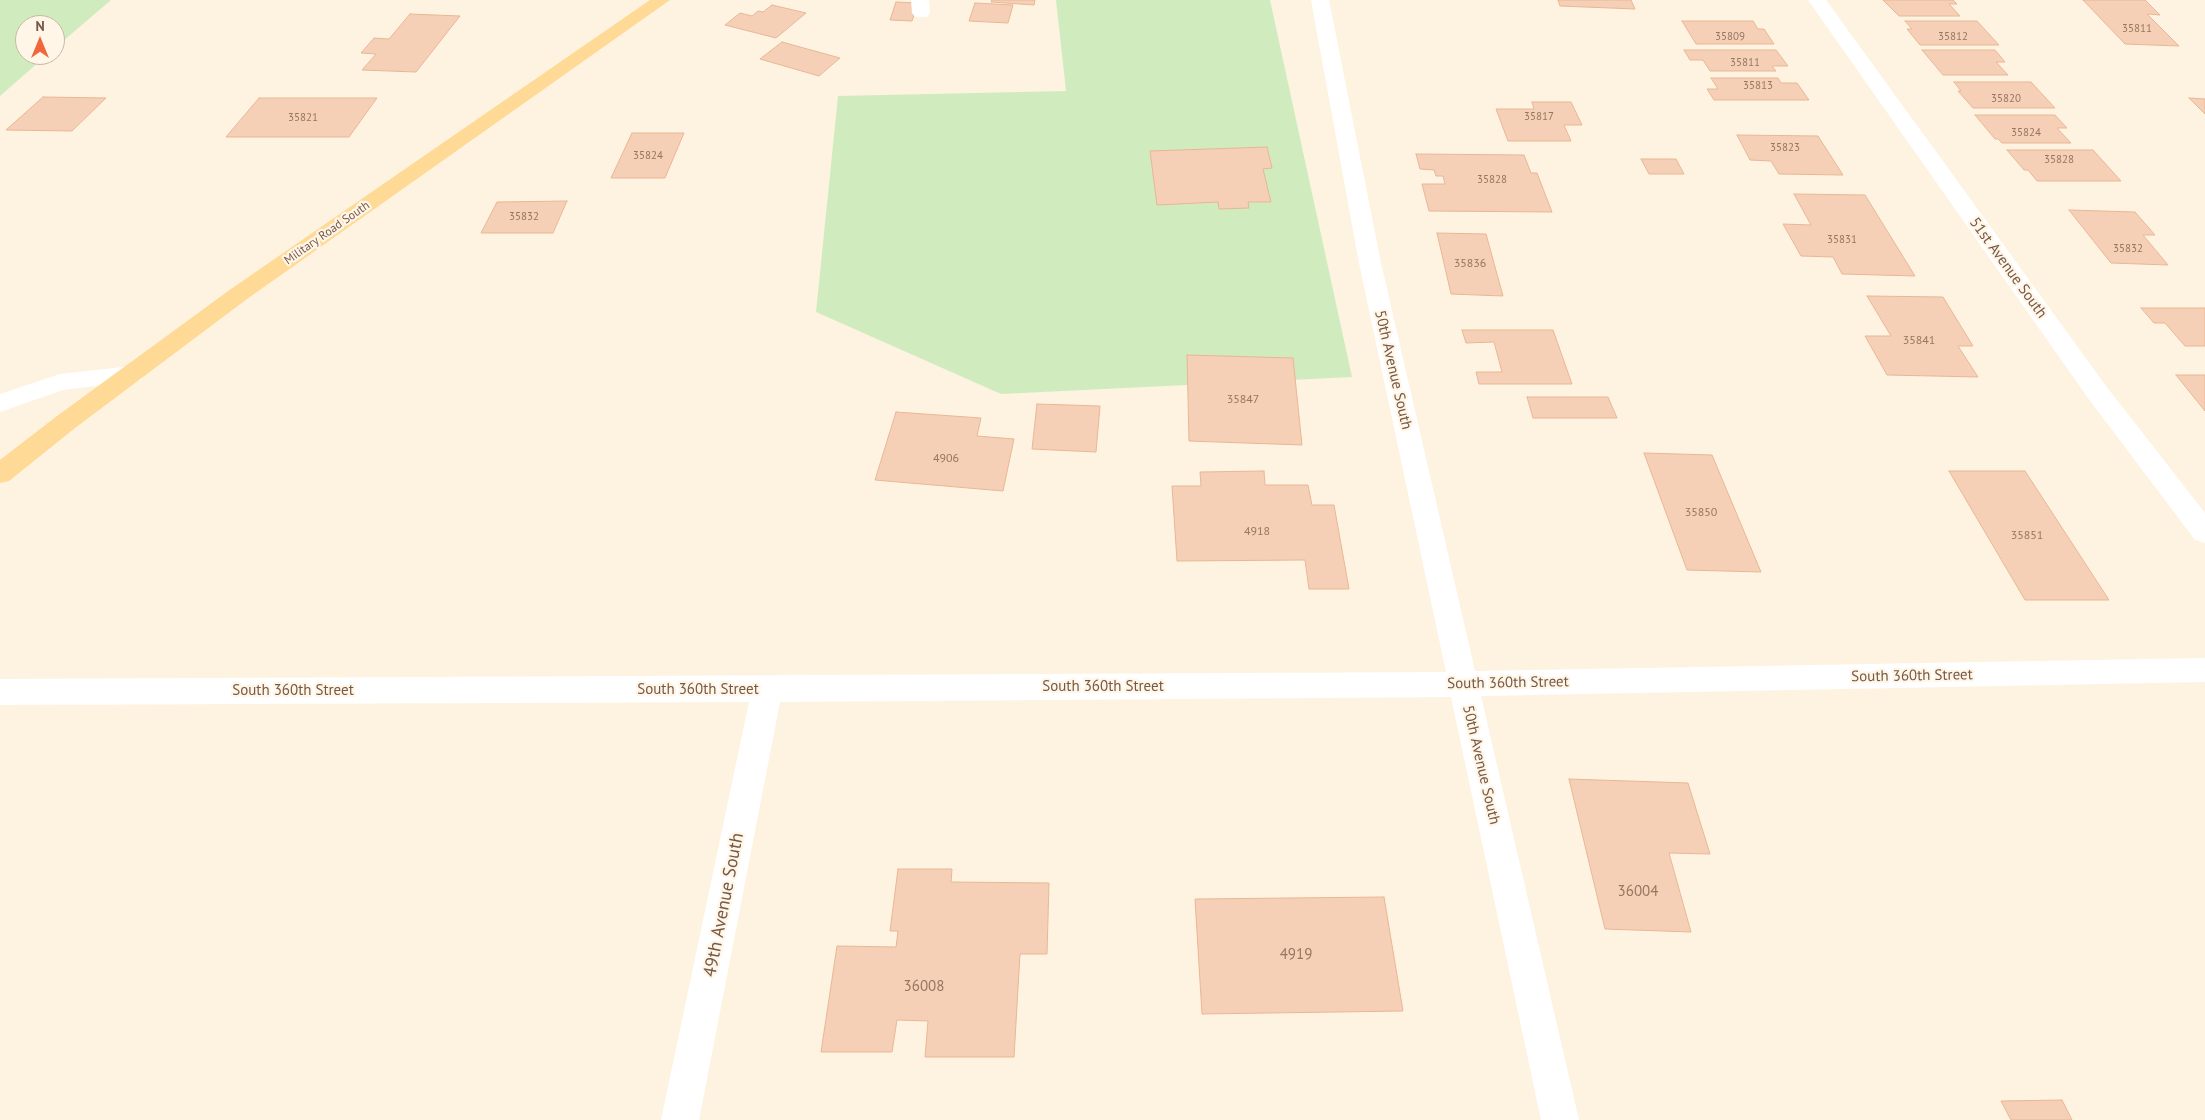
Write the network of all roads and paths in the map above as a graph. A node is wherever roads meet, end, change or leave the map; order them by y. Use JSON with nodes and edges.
{"nodes":[{"id":1,"x":661,"y":0,"type":"edge"},
{"id":2,"x":1320,"y":0,"type":"edge"},
{"id":3,"x":1817,"y":0,"type":"edge"},
{"id":4,"x":132,"y":374,"type":"junction"},
{"id":5,"x":0,"y":403,"type":"edge"},
{"id":6,"x":0,"y":474,"type":"edge"},
{"id":7,"x":2205,"y":532,"type":"edge"},
{"id":8,"x":2205,"y":670,"type":"edge"},
{"id":9,"x":1463,"y":684,"type":"junction"},
{"id":10,"x":767,"y":689,"type":"junction"},
{"id":11,"x":0,"y":692,"type":"edge"},
{"id":12,"x":680,"y":1120,"type":"edge"},
{"id":13,"x":1560,"y":1120,"type":"edge"}],
"edges":[{"from":1,"to":4,"type":"main road","name":"Military Road South"},
{"from":2,"to":9,"type":"street","name":"50th Avenue South"},
{"from":3,"to":7,"type":"street","name":"51st Avenue South"},
{"from":4,"to":5,"type":"street"},
{"from":4,"to":6,"type":"main road","name":"Military Road South"},
{"from":8,"to":9,"type":"street","name":"South 360th Street"},
{"from":9,"to":10,"type":"street","name":"South 360th Street"},
{"from":9,"to":13,"type":"street","name":"50th Avenue South"},
{"from":10,"to":11,"type":"street","name":"South 360th Street"},
{"from":10,"to":12,"type":"street","name":"49th Avenue South"}]}
